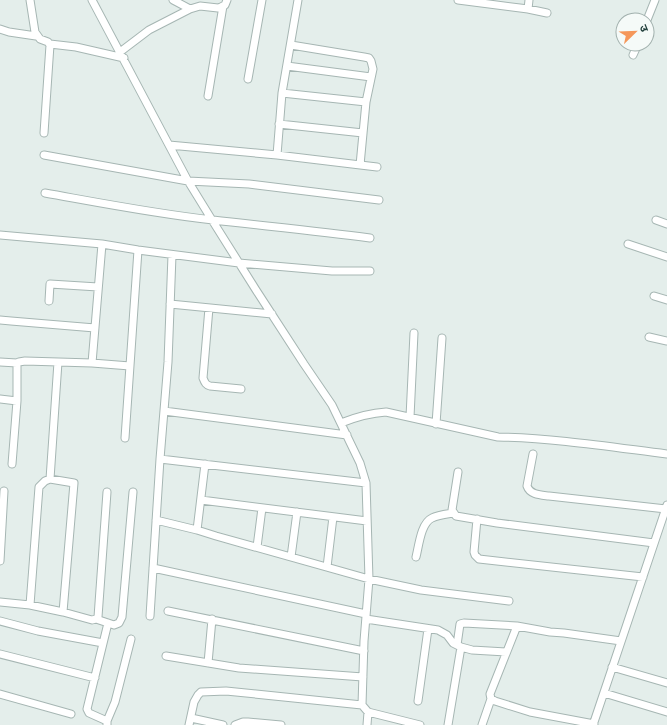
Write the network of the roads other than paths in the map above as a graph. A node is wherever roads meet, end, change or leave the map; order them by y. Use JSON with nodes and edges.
{"nodes":[{"id":1,"x":30,"y":0,"type":"edge"},
{"id":2,"x":92,"y":0,"type":"edge"},
{"id":3,"x":173,"y":0,"type":"edge"},
{"id":4,"x":262,"y":0,"type":"edge"},
{"id":5,"x":298,"y":0,"type":"edge"},
{"id":6,"x":459,"y":0,"type":"edge"},
{"id":7,"x":529,"y":0,"type":"edge"},
{"id":8,"x":655,"y":0,"type":"edge"},
{"id":9,"x":183,"y":3,"type":"edge"},
{"id":10,"x":225,"y":3,"type":"edge"},
{"id":11,"x":190,"y":9,"type":"junction"},
{"id":12,"x":528,"y":9,"type":"junction"},
{"id":13,"x":650,"y":12,"type":"edge"},
{"id":14,"x":547,"y":13,"type":"dead end"},
{"id":15,"x":0,"y":29,"type":"edge"},
{"id":16,"x":36,"y":36,"type":"junction"},
{"id":17,"x":50,"y":44,"type":"junction"},
{"id":18,"x":291,"y":45,"type":"junction"},
{"id":19,"x":634,"y":52,"type":"edge"},
{"id":20,"x":122,"y":55,"type":"junction"},
{"id":21,"x":633,"y":55,"type":"dead end"},
{"id":22,"x":287,"y":66,"type":"junction"},
{"id":23,"x":371,"y":77,"type":"junction"},
{"id":24,"x":248,"y":79,"type":"dead end"},
{"id":25,"x":282,"y":93,"type":"junction"},
{"id":26,"x":208,"y":96,"type":"dead end"},
{"id":27,"x":366,"y":102,"type":"junction"},
{"id":28,"x":279,"y":124,"type":"junction"},
{"id":29,"x":44,"y":133,"type":"dead end"},
{"id":30,"x":363,"y":134,"type":"junction"},
{"id":31,"x":169,"y":144,"type":"junction"},
{"id":32,"x":44,"y":155,"type":"dead end"},
{"id":33,"x":278,"y":155,"type":"junction"},
{"id":34,"x":360,"y":165,"type":"junction"},
{"id":35,"x":377,"y":167,"type":"dead end"},
{"id":36,"x":188,"y":181,"type":"junction"},
{"id":37,"x":45,"y":193,"type":"dead end"},
{"id":38,"x":379,"y":200,"type":"dead end"},
{"id":39,"x":212,"y":220,"type":"junction"},
{"id":40,"x":656,"y":220,"type":"dead end"},
{"id":41,"x":667,"y":224,"type":"edge"},
{"id":42,"x":0,"y":235,"type":"edge"},
{"id":43,"x":370,"y":238,"type":"dead end"},
{"id":44,"x":102,"y":244,"type":"junction"},
{"id":45,"x":628,"y":244,"type":"dead end"},
{"id":46,"x":138,"y":250,"type":"junction"},
{"id":47,"x":172,"y":255,"type":"junction"},
{"id":48,"x":667,"y":257,"type":"edge"},
{"id":49,"x":239,"y":263,"type":"junction"},
{"id":50,"x":370,"y":271,"type":"dead end"},
{"id":51,"x":98,"y":287,"type":"junction"},
{"id":52,"x":654,"y":296,"type":"dead end"},
{"id":53,"x":667,"y":300,"type":"edge"},
{"id":54,"x":49,"y":301,"type":"dead end"},
{"id":55,"x":170,"y":304,"type":"junction"},
{"id":56,"x":209,"y":308,"type":"junction"},
{"id":57,"x":272,"y":314,"type":"junction"},
{"id":58,"x":0,"y":320,"type":"edge"},
{"id":59,"x":95,"y":328,"type":"junction"},
{"id":60,"x":414,"y":333,"type":"dead end"},
{"id":61,"x":442,"y":338,"type":"dead end"},
{"id":62,"x":649,"y":338,"type":"dead end"},
{"id":63,"x":667,"y":341,"type":"edge"},
{"id":64,"x":0,"y":362,"type":"edge"},
{"id":65,"x":58,"y":362,"type":"junction"},
{"id":66,"x":17,"y":363,"type":"junction"},
{"id":67,"x":92,"y":363,"type":"junction"},
{"id":68,"x":130,"y":366,"type":"junction"},
{"id":69,"x":241,"y":389,"type":"dead end"},
{"id":70,"x":0,"y":399,"type":"edge"},
{"id":71,"x":17,"y":401,"type":"junction"},
{"id":72,"x":164,"y":411,"type":"junction"},
{"id":73,"x":410,"y":417,"type":"junction"},
{"id":74,"x":341,"y":423,"type":"junction"},
{"id":75,"x":436,"y":424,"type":"junction"},
{"id":76,"x":347,"y":435,"type":"junction"},
{"id":77,"x":125,"y":438,"type":"dead end"},
{"id":78,"x":533,"y":454,"type":"dead end"},
{"id":79,"x":667,"y":454,"type":"edge"},
{"id":80,"x":160,"y":459,"type":"junction"},
{"id":81,"x":12,"y":464,"type":"dead end"},
{"id":82,"x":205,"y":464,"type":"junction"},
{"id":83,"x":458,"y":472,"type":"dead end"},
{"id":84,"x":50,"y":479,"type":"junction"},
{"id":85,"x":366,"y":484,"type":"junction"},
{"id":86,"x":4,"y":491,"type":"dead end"},
{"id":87,"x":107,"y":492,"type":"dead end"},
{"id":88,"x":133,"y":492,"type":"dead end"},
{"id":89,"x":201,"y":500,"type":"junction"},
{"id":90,"x":666,"y":507,"type":"edge"},
{"id":91,"x":262,"y":508,"type":"junction"},
{"id":92,"x":298,"y":512,"type":"junction"},
{"id":93,"x":453,"y":513,"type":"junction"},
{"id":94,"x":332,"y":517,"type":"junction"},
{"id":95,"x":477,"y":519,"type":"junction"},
{"id":96,"x":156,"y":520,"type":"junction"},
{"id":97,"x":367,"y":521,"type":"junction"},
{"id":98,"x":198,"y":530,"type":"junction"},
{"id":99,"x":654,"y":543,"type":"junction"},
{"id":100,"x":257,"y":547,"type":"junction"},
{"id":101,"x":291,"y":557,"type":"junction"},
{"id":102,"x":416,"y":557,"type":"dead end"},
{"id":103,"x":0,"y":561,"type":"edge"},
{"id":104,"x":327,"y":567,"type":"junction"},
{"id":105,"x":153,"y":568,"type":"junction"},
{"id":106,"x":643,"y":577,"type":"junction"},
{"id":107,"x":369,"y":579,"type":"junction"},
{"id":108,"x":509,"y":601,"type":"dead end"},
{"id":109,"x":0,"y":602,"type":"edge"},
{"id":110,"x":30,"y":605,"type":"junction"},
{"id":111,"x":168,"y":611,"type":"dead end"},
{"id":112,"x":63,"y":612,"type":"junction"},
{"id":113,"x":150,"y":616,"type":"dead end"},
{"id":114,"x":366,"y":616,"type":"junction"},
{"id":115,"x":96,"y":619,"type":"junction"},
{"id":116,"x":212,"y":619,"type":"junction"},
{"id":117,"x":0,"y":620,"type":"edge"},
{"id":118,"x":108,"y":623,"type":"junction"},
{"id":119,"x":517,"y":626,"type":"junction"},
{"id":120,"x":428,"y":629,"type":"junction"},
{"id":121,"x":131,"y":639,"type":"dead end"},
{"id":122,"x":621,"y":641,"type":"junction"},
{"id":123,"x":103,"y":643,"type":"junction"},
{"id":124,"x":459,"y":646,"type":"junction"},
{"id":125,"x":364,"y":651,"type":"junction"},
{"id":126,"x":506,"y":652,"type":"junction"},
{"id":127,"x":0,"y":654,"type":"edge"},
{"id":128,"x":166,"y":656,"type":"dead end"},
{"id":129,"x":208,"y":663,"type":"junction"},
{"id":130,"x":612,"y":667,"type":"junction"},
{"id":131,"x":94,"y":678,"type":"junction"},
{"id":132,"x":363,"y":678,"type":"junction"},
{"id":133,"x":667,"y":683,"type":"edge"},
{"id":134,"x":604,"y":693,"type":"junction"},
{"id":135,"x":0,"y":694,"type":"edge"},
{"id":136,"x":491,"y":699,"type":"junction"},
{"id":137,"x":418,"y":701,"type":"dead end"},
{"id":138,"x":362,"y":705,"type":"junction"},
{"id":139,"x":368,"y":712,"type":"junction"},
{"id":140,"x":667,"y":712,"type":"edge"},
{"id":141,"x":71,"y":714,"type":"dead end"},
{"id":142,"x":190,"y":721,"type":"edge"},
{"id":143,"x":107,"y":723,"type":"edge"},
{"id":144,"x":223,"y":725,"type":"edge"},
{"id":145,"x":235,"y":725,"type":"edge"},
{"id":146,"x":281,"y":725,"type":"edge"},
{"id":147,"x":367,"y":725,"type":"edge"},
{"id":148,"x":420,"y":725,"type":"edge"},
{"id":149,"x":448,"y":725,"type":"edge"},
{"id":150,"x":482,"y":725,"type":"edge"},
{"id":151,"x":594,"y":725,"type":"edge"}],
"edges":[{"from":1,"to":16,"type":"street"},
{"from":2,"to":20,"type":"street"},
{"from":3,"to":9,"type":"street"},
{"from":4,"to":24,"type":"street"},
{"from":5,"to":18,"type":"street"},
{"from":6,"to":12,"type":"street"},
{"from":7,"to":12,"type":"street"},
{"from":8,"to":13,"type":"street"},
{"from":9,"to":11,"type":"street"},
{"from":10,"to":11,"type":"street"},
{"from":10,"to":26,"type":"street"},
{"from":11,"to":20,"type":"street"},
{"from":12,"to":14,"type":"street"},
{"from":15,"to":16,"type":"street"},
{"from":16,"to":17,"type":"street"},
{"from":17,"to":20,"type":"street"},
{"from":17,"to":29,"type":"street"},
{"from":18,"to":22,"type":"street"},
{"from":18,"to":23,"type":"street"},
{"from":19,"to":21,"type":"street"},
{"from":20,"to":31,"type":"street"},
{"from":22,"to":23,"type":"street"},
{"from":22,"to":25,"type":"street"},
{"from":23,"to":27,"type":"street"},
{"from":25,"to":27,"type":"street"},
{"from":25,"to":28,"type":"street"},
{"from":27,"to":30,"type":"street"},
{"from":28,"to":30,"type":"street"},
{"from":28,"to":33,"type":"street"},
{"from":30,"to":34,"type":"street"},
{"from":31,"to":33,"type":"street"},
{"from":31,"to":36,"type":"street"},
{"from":32,"to":36,"type":"street"},
{"from":33,"to":34,"type":"street"},
{"from":34,"to":35,"type":"street"},
{"from":36,"to":38,"type":"street"},
{"from":36,"to":39,"type":"street"},
{"from":37,"to":39,"type":"street"},
{"from":39,"to":43,"type":"street"},
{"from":39,"to":49,"type":"street"},
{"from":40,"to":41,"type":"street"},
{"from":42,"to":44,"type":"street"},
{"from":44,"to":46,"type":"street"},
{"from":44,"to":51,"type":"street"},
{"from":45,"to":48,"type":"street"},
{"from":46,"to":47,"type":"street"},
{"from":46,"to":68,"type":"street"},
{"from":47,"to":49,"type":"street"},
{"from":47,"to":55,"type":"street"},
{"from":49,"to":50,"type":"street"},
{"from":49,"to":57,"type":"street"},
{"from":51,"to":54,"type":"street"},
{"from":51,"to":59,"type":"street"},
{"from":52,"to":53,"type":"street"},
{"from":55,"to":56,"type":"street"},
{"from":55,"to":72,"type":"street"},
{"from":56,"to":57,"type":"street"},
{"from":56,"to":69,"type":"street"},
{"from":57,"to":74,"type":"street"},
{"from":58,"to":59,"type":"street"},
{"from":59,"to":67,"type":"street"},
{"from":60,"to":73,"type":"street"},
{"from":61,"to":75,"type":"street"},
{"from":62,"to":63,"type":"street"},
{"from":64,"to":66,"type":"street"},
{"from":65,"to":66,"type":"street"},
{"from":65,"to":67,"type":"street"},
{"from":65,"to":84,"type":"street"},
{"from":66,"to":71,"type":"street"},
{"from":67,"to":68,"type":"street"},
{"from":68,"to":77,"type":"street"},
{"from":70,"to":71,"type":"street"},
{"from":71,"to":81,"type":"street"},
{"from":72,"to":76,"type":"street"},
{"from":72,"to":80,"type":"street"},
{"from":73,"to":74,"type":"street"},
{"from":73,"to":75,"type":"street"},
{"from":74,"to":76,"type":"street"},
{"from":75,"to":79,"type":"street"},
{"from":76,"to":85,"type":"street"},
{"from":78,"to":90,"type":"street"},
{"from":80,"to":82,"type":"street"},
{"from":80,"to":96,"type":"street"},
{"from":82,"to":85,"type":"street"},
{"from":82,"to":89,"type":"street"},
{"from":83,"to":93,"type":"street"},
{"from":84,"to":110,"type":"street"},
{"from":84,"to":112,"type":"street"},
{"from":85,"to":97,"type":"street"},
{"from":86,"to":103,"type":"street"},
{"from":87,"to":115,"type":"street"},
{"from":88,"to":118,"type":"street"},
{"from":89,"to":91,"type":"street"},
{"from":89,"to":98,"type":"street"},
{"from":90,"to":99,"type":"street"},
{"from":91,"to":92,"type":"street"},
{"from":91,"to":100,"type":"street"},
{"from":92,"to":94,"type":"street"},
{"from":92,"to":101,"type":"street"},
{"from":93,"to":95,"type":"street"},
{"from":93,"to":102,"type":"street"},
{"from":94,"to":97,"type":"street"},
{"from":94,"to":104,"type":"street"},
{"from":95,"to":99,"type":"street"},
{"from":95,"to":106,"type":"street"},
{"from":96,"to":98,"type":"street"},
{"from":96,"to":105,"type":"street"},
{"from":97,"to":107,"type":"street"},
{"from":98,"to":100,"type":"street"},
{"from":99,"to":106,"type":"street"},
{"from":100,"to":101,"type":"street"},
{"from":101,"to":104,"type":"street"},
{"from":104,"to":107,"type":"street"},
{"from":105,"to":113,"type":"street"},
{"from":105,"to":114,"type":"street"},
{"from":106,"to":122,"type":"street"},
{"from":107,"to":108,"type":"street"},
{"from":107,"to":114,"type":"street"},
{"from":109,"to":110,"type":"street"},
{"from":110,"to":112,"type":"street"},
{"from":111,"to":116,"type":"street"},
{"from":112,"to":115,"type":"street"},
{"from":114,"to":120,"type":"street"},
{"from":114,"to":125,"type":"street"},
{"from":115,"to":118,"type":"street"},
{"from":116,"to":125,"type":"street"},
{"from":116,"to":129,"type":"street"},
{"from":117,"to":123,"type":"street"},
{"from":118,"to":123,"type":"street"},
{"from":119,"to":122,"type":"street"},
{"from":119,"to":124,"type":"street"},
{"from":119,"to":126,"type":"street"},
{"from":120,"to":124,"type":"street"},
{"from":120,"to":137,"type":"street"},
{"from":121,"to":143,"type":"street"},
{"from":122,"to":130,"type":"street"},
{"from":123,"to":131,"type":"street"},
{"from":124,"to":126,"type":"street"},
{"from":124,"to":149,"type":"street"},
{"from":125,"to":132,"type":"street"},
{"from":126,"to":136,"type":"street"},
{"from":127,"to":131,"type":"street"},
{"from":128,"to":129,"type":"street"},
{"from":129,"to":132,"type":"street"},
{"from":130,"to":133,"type":"street"},
{"from":130,"to":134,"type":"street"},
{"from":131,"to":143,"type":"street"},
{"from":132,"to":138,"type":"street"},
{"from":134,"to":140,"type":"street"},
{"from":134,"to":151,"type":"street"},
{"from":135,"to":141,"type":"street"},
{"from":136,"to":150,"type":"street"},
{"from":136,"to":151,"type":"street"},
{"from":138,"to":139,"type":"street"},
{"from":138,"to":142,"type":"street"},
{"from":139,"to":147,"type":"street"},
{"from":139,"to":148,"type":"street"},
{"from":142,"to":144,"type":"street"},
{"from":145,"to":146,"type":"street"}]}
